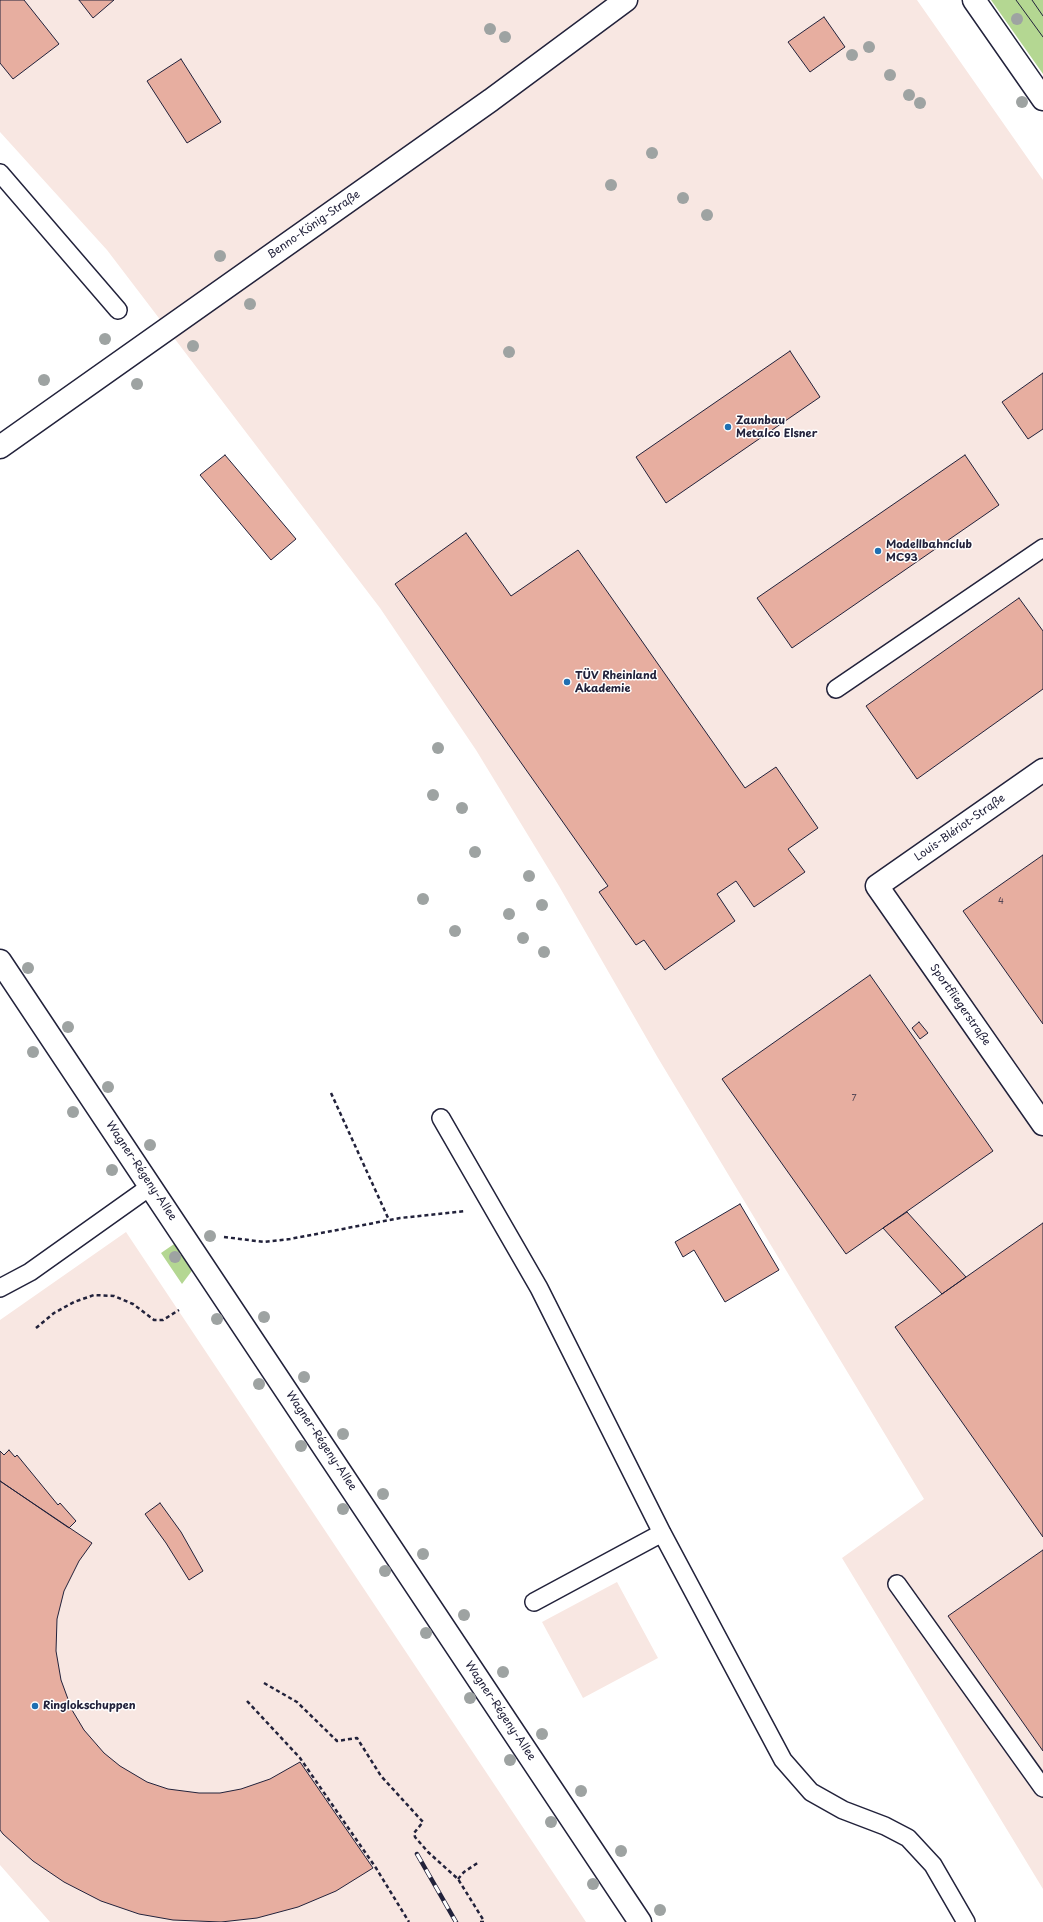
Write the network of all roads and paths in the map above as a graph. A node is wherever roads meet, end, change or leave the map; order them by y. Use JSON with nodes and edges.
{"nodes":[{"id":1,"x":626,"y":0,"type":"edge"},
{"id":2,"x":974,"y":0,"type":"edge"},
{"id":3,"x":1043,"y":99,"type":"edge"},
{"id":4,"x":0,"y":173,"type":"edge"},
{"id":5,"x":118,"y":310,"type":"dead end"},
{"id":6,"x":0,"y":447,"type":"edge"},
{"id":7,"x":1043,"y":548,"type":"edge"},
{"id":8,"x":836,"y":689,"type":"dead end"},
{"id":9,"x":1043,"y":770,"type":"edge"},
{"id":10,"x":876,"y":886,"type":"joint"},
{"id":11,"x":0,"y":961,"type":"edge"},
{"id":12,"x":331,"y":1093,"type":"dead end"},
{"id":13,"x":441,"y":1118,"type":"dead end"},
{"id":14,"x":1043,"y":1124,"type":"edge"},
{"id":15,"x":151,"y":1186,"type":"junction"},
{"id":16,"x":494,"y":1209,"type":"junction"},
{"id":17,"x":389,"y":1220,"type":"junction"},
{"id":18,"x":224,"y":1237,"type":"dead end"},
{"id":19,"x":0,"y":1288,"type":"edge"},
{"id":20,"x":179,"y":1310,"type":"dead end"},
{"id":21,"x":36,"y":1328,"type":"dead end"},
{"id":22,"x":662,"y":1533,"type":"junction"},
{"id":23,"x":897,"y":1584,"type":"dead end"},
{"id":24,"x":534,"y":1602,"type":"dead end"},
{"id":25,"x":264,"y":1683,"type":"dead end"},
{"id":26,"x":247,"y":1701,"type":"dead end"},
{"id":27,"x":1043,"y":1788,"type":"edge"},
{"id":28,"x":479,"y":1862,"type":"dead end"},
{"id":29,"x":458,"y":1879,"type":"junction"},
{"id":30,"x":485,"y":1921,"type":"edge"},
{"id":31,"x":409,"y":1922,"type":"edge"},
{"id":32,"x":480,"y":1922,"type":"edge"},
{"id":33,"x":640,"y":1922,"type":"edge"},
{"id":34,"x":966,"y":1922,"type":"edge"}],
"edges":[{"from":1,"to":6,"type":"street","name":"Benno-König-Straße"},
{"from":2,"to":3,"type":"street"},
{"from":4,"to":5,"type":"lane"},
{"from":7,"to":8,"type":"lane"},
{"from":9,"to":10,"type":"street","name":"Louis-Blériot-Straße"},
{"from":10,"to":14,"type":"street","name":"Sportfliegerstraße"},
{"from":11,"to":15,"type":"street","name":"Wagner-Régeny-Allee"},
{"from":12,"to":17,"type":"path"},
{"from":13,"to":16,"type":"lane"},
{"from":15,"to":19,"type":"lane"},
{"from":15,"to":33,"type":"street","name":"Wagner-Régeny-Allee"},
{"from":16,"to":17,"type":"path"},
{"from":16,"to":22,"type":"lane"},
{"from":17,"to":18,"type":"path"},
{"from":20,"to":21,"type":"path"},
{"from":22,"to":24,"type":"lane"},
{"from":22,"to":34,"type":"lane"},
{"from":23,"to":27,"type":"lane"},
{"from":25,"to":29,"type":"path"},
{"from":26,"to":31,"type":"path"},
{"from":28,"to":29,"type":"path"},
{"from":29,"to":30,"type":"path"},
{"from":30,"to":32,"type":"path"}]}
